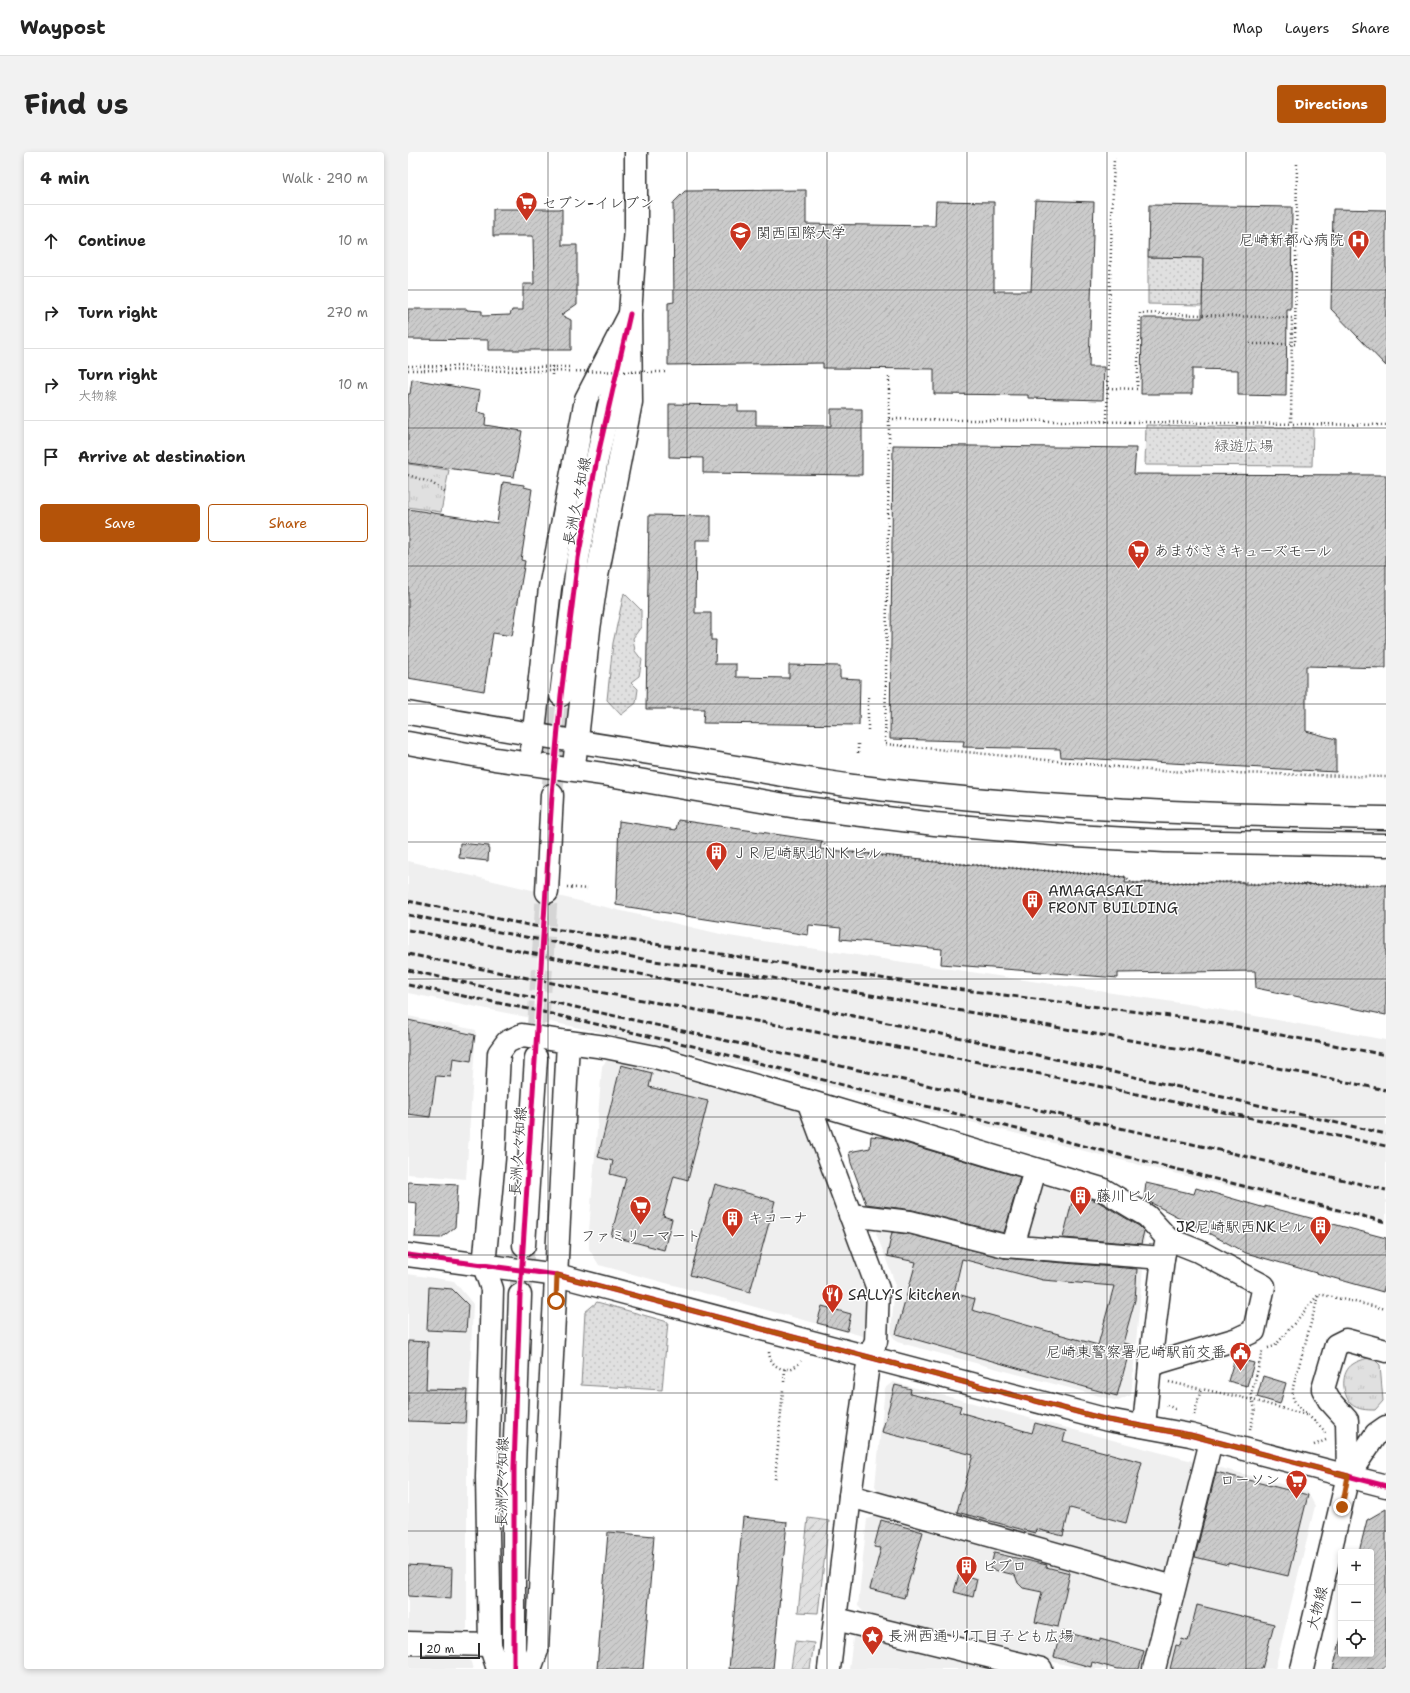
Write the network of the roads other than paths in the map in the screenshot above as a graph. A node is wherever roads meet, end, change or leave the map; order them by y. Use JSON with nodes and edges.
{"nodes":[{"id":1,"x":636,"y":152,"type":"edge"},
{"id":2,"x":630,"y":314,"type":"junction"},
{"id":3,"x":561,"y":695,"type":"tunnel mouth"},
{"id":4,"x":408,"y":713,"type":"edge"},
{"id":5,"x":534,"y":735,"type":"junction"},
{"id":6,"x":577,"y":742,"type":"junction"},
{"id":7,"x":408,"y":743,"type":"edge"},
{"id":8,"x":530,"y":764,"type":"junction"},
{"id":9,"x":573,"y":770,"type":"junction"},
{"id":10,"x":552,"y":795,"type":"tunnel mouth"},
{"id":11,"x":1386,"y":818,"type":"edge"},
{"id":12,"x":1386,"y":845,"type":"edge"},
{"id":13,"x":556,"y":890,"type":"tunnel mouth"},
{"id":14,"x":568,"y":1042,"type":"junction"},
{"id":15,"x":536,"y":1058,"type":"tunnel mouth"},
{"id":16,"x":808,"y":1101,"type":"junction"},
{"id":17,"x":1035,"y":1170,"type":"junction"},
{"id":18,"x":850,"y":1215,"type":"junction"},
{"id":19,"x":524,"y":1245,"type":"tunnel mouth"},
{"id":20,"x":1013,"y":1246,"type":"junction"},
{"id":21,"x":1165,"y":1248,"type":"junction"},
{"id":22,"x":408,"y":1255,"type":"edge"},
{"id":23,"x":484,"y":1266,"type":"junction"},
{"id":24,"x":557,"y":1275,"type":"junction"},
{"id":25,"x":520,"y":1295,"type":"tunnel mouth"},
{"id":26,"x":1386,"y":1351,"type":"edge"},
{"id":27,"x":870,"y":1357,"type":"junction"},
{"id":28,"x":1150,"y":1365,"type":"junction"},
{"id":29,"x":1347,"y":1420,"type":"junction"},
{"id":30,"x":1386,"y":1424,"type":"edge"},
{"id":31,"x":1144,"y":1426,"type":"junction"},
{"id":32,"x":1386,"y":1427,"type":"edge"},
{"id":33,"x":1211,"y":1441,"type":"junction"},
{"id":34,"x":1348,"y":1476,"type":"junction"},
{"id":35,"x":1386,"y":1486,"type":"edge"},
{"id":36,"x":850,"y":1496,"type":"junction"},
{"id":37,"x":1174,"y":1587,"type":"junction"},
{"id":38,"x":836,"y":1619,"type":"junction"},
{"id":39,"x":408,"y":1643,"type":"edge"},
{"id":40,"x":490,"y":1645,"type":"junction"},
{"id":41,"x":498,"y":1669,"type":"edge"},
{"id":42,"x":514,"y":1669,"type":"edge"},
{"id":43,"x":530,"y":1669,"type":"edge"},
{"id":44,"x":829,"y":1669,"type":"edge"},
{"id":45,"x":1041,"y":1669,"type":"edge"},
{"id":46,"x":1154,"y":1669,"type":"edge"},
{"id":47,"x":1302,"y":1669,"type":"edge"}],
"edges":[{"from":1,"to":2,"type":"street"},
{"from":2,"to":3,"type":"street","name":"長洲久々知線"},
{"from":2,"to":5,"type":"street"},
{"from":2,"to":6,"type":"street"},
{"from":4,"to":5,"type":"street"},
{"from":5,"to":6,"type":"street"},
{"from":5,"to":8,"type":"street"},
{"from":6,"to":9,"type":"street"},
{"from":6,"to":11,"type":"street"},
{"from":7,"to":8,"type":"street"},
{"from":8,"to":9,"type":"street"},
{"from":9,"to":12,"type":"street"},
{"from":10,"to":13,"type":"street"},
{"from":14,"to":16,"type":"street"},
{"from":14,"to":23,"type":"street"},
{"from":14,"to":24,"type":"street"},
{"from":15,"to":19,"type":"street","name":"長洲久々知線"},
{"from":16,"to":17,"type":"street"},
{"from":16,"to":18,"type":"street"},
{"from":17,"to":20,"type":"street"},
{"from":17,"to":21,"type":"street"},
{"from":18,"to":20,"type":"street"},
{"from":18,"to":27,"type":"street"},
{"from":20,"to":21,"type":"street"},
{"from":21,"to":28,"type":"street"},
{"from":21,"to":28,"type":"street"},
{"from":22,"to":23,"type":"street"},
{"from":23,"to":24,"type":"street"},
{"from":23,"to":40,"type":"street"},
{"from":24,"to":27,"type":"street"},
{"from":24,"to":43,"type":"street"},
{"from":25,"to":42,"type":"street","name":"長洲久々知線"},
{"from":26,"to":29,"type":"street"},
{"from":27,"to":31,"type":"street"},
{"from":27,"to":36,"type":"street"},
{"from":28,"to":31,"type":"street"},
{"from":29,"to":30,"type":"street"},
{"from":29,"to":34,"type":"street"},
{"from":31,"to":33,"type":"street"},
{"from":32,"to":34,"type":"street"},
{"from":33,"to":34,"type":"street"},
{"from":33,"to":37,"type":"street"},
{"from":34,"to":35,"type":"street"},
{"from":34,"to":47,"type":"street","name":"大物線"},
{"from":36,"to":37,"type":"street"},
{"from":36,"to":38,"type":"street"},
{"from":37,"to":46,"type":"street"},
{"from":38,"to":44,"type":"street"},
{"from":38,"to":45,"type":"street"},
{"from":39,"to":40,"type":"street"},
{"from":40,"to":41,"type":"street"}]}
